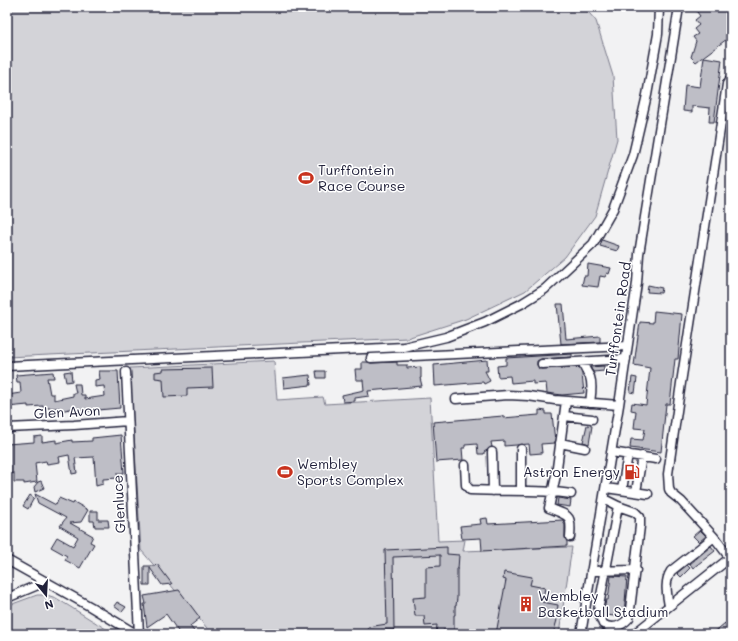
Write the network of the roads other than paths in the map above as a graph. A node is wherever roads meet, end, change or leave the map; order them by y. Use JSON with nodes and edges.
{"nodes":[{"id":1,"x":659,"y":7,"type":"edge"},
{"id":2,"x":678,"y":7,"type":"edge"},
{"id":3,"x":731,"y":78,"type":"edge"},
{"id":4,"x":627,"y":346,"type":"junction"},
{"id":5,"x":371,"y":358,"type":"dead end"},
{"id":6,"x":626,"y":359,"type":"junction"},
{"id":7,"x":583,"y":362,"type":"junction"},
{"id":8,"x":542,"y":364,"type":"dead end"},
{"id":9,"x":7,"y":366,"type":"edge"},
{"id":10,"x":126,"y":372,"type":"dead end"},
{"id":11,"x":456,"y":398,"type":"dead end"},
{"id":12,"x":566,"y":401,"type":"junction"},
{"id":13,"x":590,"y":403,"type":"junction"},
{"id":14,"x":619,"y":405,"type":"junction"},
{"id":15,"x":564,"y":416,"type":"junction"},
{"id":16,"x":592,"y":419,"type":"dead end"},
{"id":17,"x":128,"y":421,"type":"junction"},
{"id":18,"x":7,"y":428,"type":"edge"},
{"id":19,"x":560,"y":443,"type":"junction"},
{"id":20,"x":585,"y":448,"type":"dead end"},
{"id":21,"x":521,"y":449,"type":"dead end"},
{"id":22,"x":492,"y":452,"type":"dead end"},
{"id":23,"x":610,"y":452,"type":"junction"},
{"id":24,"x":628,"y":454,"type":"junction"},
{"id":25,"x":642,"y":456,"type":"junction"},
{"id":26,"x":656,"y":459,"type":"dead end"},
{"id":27,"x":465,"y":465,"type":"dead end"},
{"id":28,"x":606,"y":488,"type":"junction"},
{"id":29,"x":521,"y":490,"type":"junction"},
{"id":30,"x":622,"y":490,"type":"junction"},
{"id":31,"x":493,"y":491,"type":"junction"},
{"id":32,"x":552,"y":491,"type":"junction"},
{"id":33,"x":636,"y":492,"type":"junction"},
{"id":34,"x":571,"y":494,"type":"dead end"},
{"id":35,"x":648,"y":494,"type":"dead end"},
{"id":36,"x":604,"y":499,"type":"junction"},
{"id":37,"x":618,"y":506,"type":"junction"},
{"id":38,"x":570,"y":537,"type":"dead end"},
{"id":39,"x":714,"y":537,"type":"junction"},
{"id":40,"x":731,"y":558,"type":"edge"},
{"id":41,"x":7,"y":560,"type":"edge"},
{"id":42,"x":636,"y":570,"type":"junction"},
{"id":43,"x":591,"y":571,"type":"junction"},
{"id":44,"x":606,"y":572,"type":"junction"},
{"id":45,"x":45,"y":582,"type":"junction"},
{"id":46,"x":7,"y":598,"type":"edge"},
{"id":47,"x":669,"y":606,"type":"junction"},
{"id":48,"x":137,"y":634,"type":"edge"},
{"id":49,"x":581,"y":634,"type":"edge"},
{"id":50,"x":634,"y":634,"type":"edge"}],
"edges":[{"from":1,"to":9,"type":"street"},
{"from":2,"to":4,"type":"street","name":"Turffontein Road"},
{"from":3,"to":39,"type":"street"},
{"from":4,"to":5,"type":"street"},
{"from":4,"to":6,"type":"street","name":"Turffontein Road"},
{"from":6,"to":7,"type":"street"},
{"from":6,"to":14,"type":"street","name":"Turffontein Road"},
{"from":7,"to":8,"type":"street"},
{"from":7,"to":13,"type":"street"},
{"from":10,"to":17,"type":"street","name":"Glenluce"},
{"from":11,"to":12,"type":"street"},
{"from":12,"to":13,"type":"street"},
{"from":12,"to":15,"type":"street"},
{"from":13,"to":14,"type":"street"},
{"from":14,"to":23,"type":"street","name":"Turffontein Road"},
{"from":15,"to":16,"type":"street"},
{"from":15,"to":19,"type":"street"},
{"from":17,"to":18,"type":"street","name":"Glen Avon"},
{"from":17,"to":48,"type":"street","name":"Glenluce"},
{"from":19,"to":20,"type":"street"},
{"from":19,"to":32,"type":"street"},
{"from":21,"to":29,"type":"street"},
{"from":22,"to":31,"type":"street"},
{"from":23,"to":24,"type":"street"},
{"from":23,"to":28,"type":"street","name":"Turffontein Road"},
{"from":24,"to":25,"type":"street"},
{"from":24,"to":30,"type":"street"},
{"from":25,"to":26,"type":"street"},
{"from":25,"to":33,"type":"street"},
{"from":27,"to":31,"type":"street"},
{"from":28,"to":30,"type":"street"},
{"from":28,"to":36,"type":"street","name":"Turffontein Road"},
{"from":29,"to":31,"type":"street"},
{"from":29,"to":32,"type":"street"},
{"from":30,"to":33,"type":"street"},
{"from":32,"to":34,"type":"street"},
{"from":32,"to":38,"type":"street"},
{"from":33,"to":35,"type":"street"},
{"from":36,"to":37,"type":"street"},
{"from":36,"to":43,"type":"street","name":"Turffontein Road"},
{"from":37,"to":42,"type":"street"},
{"from":37,"to":44,"type":"street"},
{"from":39,"to":40,"type":"street"},
{"from":39,"to":47,"type":"street"},
{"from":40,"to":47,"type":"street"},
{"from":41,"to":45,"type":"street"},
{"from":42,"to":44,"type":"street"},
{"from":42,"to":44,"type":"street"},
{"from":43,"to":44,"type":"street"},
{"from":43,"to":49,"type":"street","name":"Turffontein Road"},
{"from":45,"to":46,"type":"street"},
{"from":45,"to":48,"type":"street"},
{"from":47,"to":50,"type":"street"}]}
